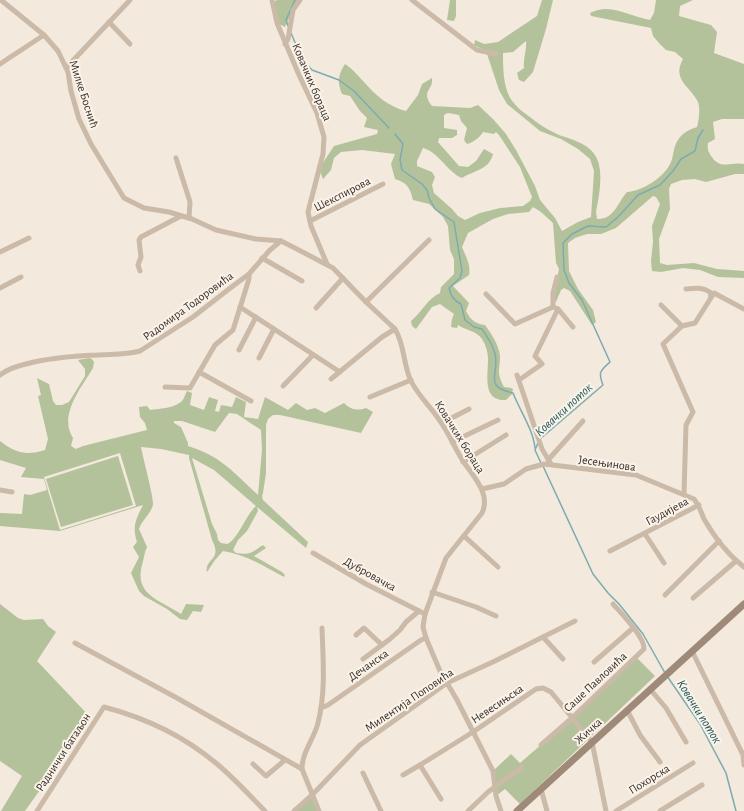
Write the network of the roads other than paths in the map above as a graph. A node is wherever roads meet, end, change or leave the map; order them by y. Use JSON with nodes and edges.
{"nodes":[{"id":1,"x":0,"y":0,"type":"edge"},
{"id":2,"x":130,"y":0,"type":"edge"},
{"id":3,"x":272,"y":0,"type":"edge"},
{"id":4,"x":300,"y":0,"type":"edge"},
{"id":5,"x":412,"y":0,"type":"edge"},
{"id":6,"x":109,"y":22,"type":"junction"},
{"id":7,"x":44,"y":34,"type":"junction"},
{"id":8,"x":130,"y":44,"type":"dead end"},
{"id":9,"x":286,"y":44,"type":"junction"},
{"id":10,"x":496,"y":54,"type":"dead end"},
{"id":11,"x":0,"y":64,"type":"edge"},
{"id":12,"x":66,"y":68,"type":"junction"},
{"id":13,"x":176,"y":158,"type":"dead end"},
{"id":14,"x":383,"y":184,"type":"dead end"},
{"id":15,"x":182,"y":216,"type":"junction"},
{"id":16,"x":189,"y":218,"type":"junction"},
{"id":17,"x":310,"y":221,"type":"junction"},
{"id":18,"x":29,"y":238,"type":"dead end"},
{"id":19,"x":429,"y":240,"type":"dead end"},
{"id":20,"x":281,"y":242,"type":"junction"},
{"id":21,"x":0,"y":252,"type":"edge"},
{"id":22,"x":262,"y":258,"type":"junction"},
{"id":23,"x":327,"y":264,"type":"junction"},
{"id":24,"x":140,"y":271,"type":"dead end"},
{"id":25,"x":249,"y":274,"type":"junction"},
{"id":26,"x":21,"y":277,"type":"dead end"},
{"id":27,"x":557,"y":277,"type":"dead end"},
{"id":28,"x":343,"y":278,"type":"junction"},
{"id":29,"x":302,"y":281,"type":"dead end"},
{"id":30,"x":0,"y":288,"type":"edge"},
{"id":31,"x":686,"y":289,"type":"dead end"},
{"id":32,"x":486,"y":294,"type":"dead end"},
{"id":33,"x":711,"y":297,"type":"junction"},
{"id":34,"x":366,"y":302,"type":"junction"},
{"id":35,"x":240,"y":306,"type":"junction"},
{"id":36,"x":661,"y":306,"type":"dead end"},
{"id":37,"x":316,"y":308,"type":"dead end"},
{"id":38,"x":556,"y":308,"type":"junction"},
{"id":39,"x":744,"y":309,"type":"edge"},
{"id":40,"x":256,"y":317,"type":"junction"},
{"id":41,"x":682,"y":326,"type":"junction"},
{"id":42,"x":573,"y":327,"type":"dead end"},
{"id":43,"x":274,"y":329,"type":"junction"},
{"id":44,"x":395,"y":329,"type":"junction"},
{"id":45,"x":239,"y":350,"type":"dead end"},
{"id":46,"x":313,"y":355,"type":"junction"},
{"id":47,"x":259,"y":358,"type":"dead end"},
{"id":48,"x":199,"y":372,"type":"junction"},
{"id":49,"x":340,"y":372,"type":"junction"},
{"id":50,"x":0,"y":375,"type":"edge"},
{"id":51,"x":331,"y":379,"type":"dead end"},
{"id":52,"x":410,"y":380,"type":"junction"},
{"id":53,"x":283,"y":386,"type":"dead end"},
{"id":54,"x":165,"y":387,"type":"dead end"},
{"id":55,"x":370,"y":397,"type":"dead end"},
{"id":56,"x":251,"y":401,"type":"dead end"},
{"id":57,"x":469,"y":409,"type":"dead end"},
{"id":58,"x":498,"y":420,"type":"dead end"},
{"id":59,"x":583,"y":421,"type":"dead end"},
{"id":60,"x":442,"y":423,"type":"junction"},
{"id":61,"x":506,"y":435,"type":"dead end"},
{"id":62,"x":452,"y":442,"type":"junction"},
{"id":63,"x":463,"y":462,"type":"junction"},
{"id":64,"x":548,"y":463,"type":"junction"},
{"id":65,"x":482,"y":489,"type":"junction"},
{"id":66,"x":0,"y":490,"type":"edge"},
{"id":67,"x":12,"y":492,"type":"dead end"},
{"id":68,"x":684,"y":494,"type":"junction"},
{"id":69,"x":699,"y":505,"type":"junction"},
{"id":70,"x":645,"y":534,"type":"junction"},
{"id":71,"x":464,"y":536,"type":"junction"},
{"id":72,"x":719,"y":541,"type":"junction"},
{"id":73,"x":610,"y":550,"type":"dead end"},
{"id":74,"x":313,"y":553,"type":"dead end"},
{"id":75,"x":736,"y":561,"type":"junction"},
{"id":76,"x":664,"y":563,"type":"dead end"},
{"id":77,"x":498,"y":567,"type":"dead end"},
{"id":78,"x":744,"y":567,"type":"edge"},
{"id":79,"x":432,"y":592,"type":"junction"},
{"id":80,"x":665,"y":594,"type":"dead end"},
{"id":81,"x":693,"y":598,"type":"dead end"},
{"id":82,"x":613,"y":604,"type":"dead end"},
{"id":83,"x":744,"y":604,"type":"edge"},
{"id":84,"x":419,"y":611,"type":"junction"},
{"id":85,"x":425,"y":614,"type":"junction"},
{"id":86,"x":496,"y":616,"type":"dead end"},
{"id":87,"x":575,"y":621,"type":"dead end"},
{"id":88,"x":322,"y":628,"type":"dead end"},
{"id":89,"x":633,"y":628,"type":"junction"},
{"id":90,"x":356,"y":635,"type":"dead end"},
{"id":91,"x":543,"y":637,"type":"junction"},
{"id":92,"x":426,"y":638,"type":"junction"},
{"id":93,"x":75,"y":643,"type":"dead end"},
{"id":94,"x":382,"y":645,"type":"junction"},
{"id":95,"x":692,"y":651,"type":"junction"},
{"id":96,"x":363,"y":659,"type":"dead end"},
{"id":97,"x":563,"y":659,"type":"dead end"},
{"id":98,"x":594,"y":662,"type":"dead end"},
{"id":99,"x":447,"y":683,"type":"junction"},
{"id":100,"x":650,"y":689,"type":"junction"},
{"id":101,"x":321,"y":708,"type":"junction"},
{"id":102,"x":627,"y":710,"type":"junction"},
{"id":103,"x":572,"y":718,"type":"junction"},
{"id":104,"x":473,"y":732,"type":"junction"},
{"id":105,"x":592,"y":742,"type":"junction"},
{"id":106,"x":686,"y":742,"type":"dead end"},
{"id":107,"x":541,"y":744,"type":"dead end"},
{"id":108,"x":744,"y":754,"type":"edge"},
{"id":109,"x":285,"y":760,"type":"junction"},
{"id":110,"x":660,"y":762,"type":"dead end"},
{"id":111,"x":693,"y":763,"type":"dead end"},
{"id":112,"x":253,"y":764,"type":"dead end"},
{"id":113,"x":420,"y":765,"type":"junction"},
{"id":114,"x":744,"y":765,"type":"edge"},
{"id":115,"x":522,"y":767,"type":"dead end"},
{"id":116,"x":302,"y":769,"type":"junction"},
{"id":117,"x":363,"y":774,"type":"dead end"},
{"id":118,"x":403,"y":775,"type":"dead end"},
{"id":119,"x":702,"y":785,"type":"dead end"},
{"id":120,"x":495,"y":787,"type":"junction"},
{"id":121,"x":541,"y":789,"type":"junction"},
{"id":122,"x":313,"y":794,"type":"junction"},
{"id":123,"x":441,"y":799,"type":"dead end"},
{"id":124,"x":37,"y":811,"type":"edge"},
{"id":125,"x":265,"y":811,"type":"edge"},
{"id":126,"x":294,"y":811,"type":"edge"},
{"id":127,"x":319,"y":811,"type":"edge"},
{"id":128,"x":381,"y":811,"type":"edge"},
{"id":129,"x":468,"y":811,"type":"edge"},
{"id":130,"x":501,"y":811,"type":"edge"},
{"id":131,"x":517,"y":811,"type":"edge"},
{"id":132,"x":547,"y":811,"type":"edge"},
{"id":133,"x":606,"y":811,"type":"edge"},
{"id":134,"x":616,"y":811,"type":"edge"},
{"id":135,"x":660,"y":811,"type":"edge"}],
"edges":[{"from":1,"to":7,"type":"street","name":"Милке Боснић"},
{"from":2,"to":6,"type":"street"},
{"from":3,"to":9,"type":"street","name":"Ковачких бораца"},
{"from":4,"to":9,"type":"street"},
{"from":5,"to":10,"type":"street"},
{"from":6,"to":8,"type":"street"},
{"from":6,"to":12,"type":"street"},
{"from":7,"to":11,"type":"street"},
{"from":7,"to":12,"type":"street","name":"Милке Боснић"},
{"from":9,"to":17,"type":"street","name":"Ковачких бораца"},
{"from":12,"to":15,"type":"street","name":"Милке Боснић"},
{"from":13,"to":16,"type":"street"},
{"from":14,"to":17,"type":"street","name":"Шекспирова"},
{"from":15,"to":16,"type":"street","name":"Милке Боснић"},
{"from":15,"to":24,"type":"street"},
{"from":16,"to":20,"type":"street","name":"Милке Боснић"},
{"from":17,"to":23,"type":"street","name":"Ковачких бораца"},
{"from":18,"to":21,"type":"street"},
{"from":19,"to":34,"type":"street"},
{"from":20,"to":22,"type":"street","name":"Радомира Тодоровића"},
{"from":20,"to":23,"type":"street","name":"Ковачких бораца"},
{"from":22,"to":25,"type":"street","name":"Радомира Тодоровића"},
{"from":22,"to":29,"type":"street"},
{"from":23,"to":28,"type":"street","name":"Ковачких бораца"},
{"from":25,"to":35,"type":"street"},
{"from":25,"to":50,"type":"street","name":"Радомира Тодоровића"},
{"from":26,"to":30,"type":"street"},
{"from":27,"to":38,"type":"street"},
{"from":28,"to":34,"type":"street","name":"Ковачких бораца"},
{"from":28,"to":37,"type":"street"},
{"from":31,"to":33,"type":"street"},
{"from":32,"to":38,"type":"street"},
{"from":33,"to":39,"type":"street"},
{"from":33,"to":41,"type":"street"},
{"from":34,"to":44,"type":"street","name":"Ковачких бораца"},
{"from":35,"to":40,"type":"street"},
{"from":35,"to":48,"type":"street"},
{"from":36,"to":41,"type":"street"},
{"from":38,"to":42,"type":"street"},
{"from":38,"to":64,"type":"street"},
{"from":40,"to":43,"type":"street"},
{"from":40,"to":45,"type":"street"},
{"from":41,"to":68,"type":"street"},
{"from":43,"to":46,"type":"street"},
{"from":43,"to":47,"type":"street"},
{"from":44,"to":49,"type":"street"},
{"from":44,"to":52,"type":"street","name":"Ковачких бораца"},
{"from":46,"to":49,"type":"street"},
{"from":46,"to":53,"type":"street"},
{"from":48,"to":54,"type":"street"},
{"from":48,"to":56,"type":"street"},
{"from":49,"to":51,"type":"street"},
{"from":52,"to":55,"type":"street"},
{"from":52,"to":60,"type":"street","name":"Ковачких бораца"},
{"from":57,"to":60,"type":"street"},
{"from":58,"to":62,"type":"street"},
{"from":59,"to":64,"type":"street","name":"Јесењинова"},
{"from":60,"to":62,"type":"street","name":"Ковачких бораца"},
{"from":61,"to":63,"type":"street"},
{"from":62,"to":63,"type":"street","name":"Ковачких бораца"},
{"from":63,"to":65,"type":"street","name":"Ковачких бораца"},
{"from":64,"to":65,"type":"street","name":"Јесењинова"},
{"from":64,"to":68,"type":"street","name":"Јесењинова"},
{"from":65,"to":71,"type":"street","name":"Ковачких бораца"},
{"from":66,"to":67,"type":"street"},
{"from":68,"to":69,"type":"street","name":"Јесењинова"},
{"from":69,"to":70,"type":"street","name":"Гаудијева"},
{"from":69,"to":72,"type":"street","name":"Јесењинова"},
{"from":70,"to":73,"type":"street","name":"Гаудијева"},
{"from":70,"to":76,"type":"street","name":"Гаудијева"},
{"from":71,"to":77,"type":"street"},
{"from":71,"to":79,"type":"street","name":"Ковачких бораца"},
{"from":72,"to":75,"type":"street","name":"Јесењинова"},
{"from":72,"to":80,"type":"street"},
{"from":74,"to":84,"type":"street","name":"Дубровачка"},
{"from":75,"to":78,"type":"street","name":"Јесењинова"},
{"from":75,"to":81,"type":"street"},
{"from":79,"to":85,"type":"street","name":"Ковачких бораца"},
{"from":79,"to":86,"type":"street"},
{"from":82,"to":89,"type":"street","name":"Саше Павловића"},
{"from":83,"to":95,"type":"main road","name":"Жичка"},
{"from":84,"to":85,"type":"street","name":"Дубровачка"},
{"from":84,"to":94,"type":"street"},
{"from":85,"to":92,"type":"street","name":"Ковачких бораца"},
{"from":87,"to":91,"type":"street","name":"Милентија Поповића"},
{"from":88,"to":101,"type":"street"},
{"from":89,"to":98,"type":"street","name":"Саше Павловића"},
{"from":89,"to":103,"type":"street","name":"Саше Павловића"},
{"from":90,"to":94,"type":"street"},
{"from":91,"to":97,"type":"street"},
{"from":91,"to":99,"type":"street","name":"Милентија Поповића"},
{"from":92,"to":99,"type":"street","name":"Ковачких бораца"},
{"from":92,"to":101,"type":"street","name":"Дечанска"},
{"from":93,"to":109,"type":"street"},
{"from":94,"to":96,"type":"street"},
{"from":95,"to":100,"type":"main road","name":"Жичка"},
{"from":95,"to":108,"type":"street"},
{"from":99,"to":104,"type":"street","name":"Ковачких бораца"},
{"from":99,"to":122,"type":"street","name":"Милентија Поповића"},
{"from":100,"to":102,"type":"main road","name":"Жичка"},
{"from":100,"to":106,"type":"street"},
{"from":101,"to":116,"type":"street"},
{"from":102,"to":105,"type":"main road","name":"Жичка"},
{"from":102,"to":110,"type":"street"},
{"from":103,"to":104,"type":"street","name":"Невесињска"},
{"from":103,"to":105,"type":"street","name":"Невесињска"},
{"from":103,"to":107,"type":"street","name":"Саше Павловића"},
{"from":104,"to":113,"type":"street","name":"Невесињска"},
{"from":104,"to":120,"type":"street","name":"Ковачких бораца"},
{"from":105,"to":121,"type":"main road","name":"Жичка"},
{"from":105,"to":133,"type":"street"},
{"from":108,"to":114,"type":"street"},
{"from":109,"to":112,"type":"street"},
{"from":109,"to":116,"type":"street"},
{"from":111,"to":134,"type":"street","name":"Похорска"},
{"from":113,"to":118,"type":"street","name":"Невесињска"},
{"from":113,"to":123,"type":"street"},
{"from":115,"to":120,"type":"street"},
{"from":116,"to":122,"type":"street"},
{"from":117,"to":128,"type":"street"},
{"from":119,"to":135,"type":"street"},
{"from":120,"to":129,"type":"street"},
{"from":120,"to":130,"type":"street","name":"Ковачких бораца"},
{"from":121,"to":131,"type":"main road","name":"Жичка"},
{"from":121,"to":132,"type":"street"},
{"from":122,"to":126,"type":"street"},
{"from":122,"to":127,"type":"street"},
{"from":124,"to":125,"type":"street","name":"Раднички батаљон"}]}
